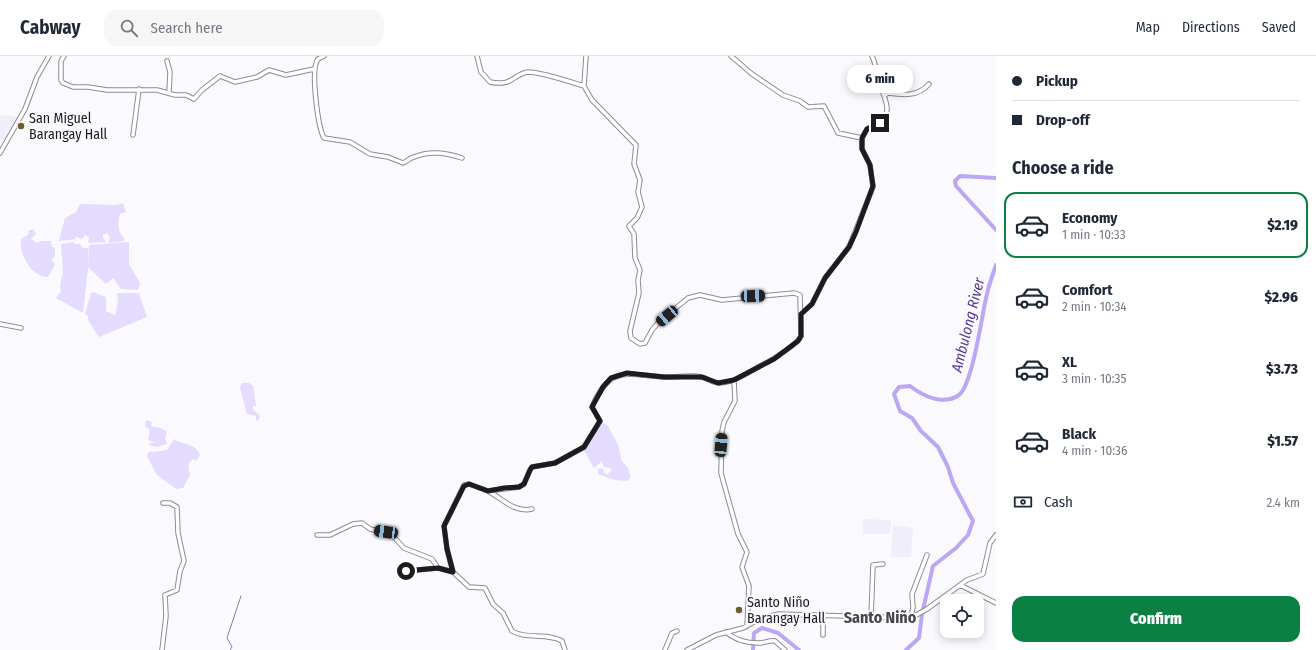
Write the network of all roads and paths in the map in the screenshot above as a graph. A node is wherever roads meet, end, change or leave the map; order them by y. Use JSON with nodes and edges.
{"nodes":[{"id":1,"x":49,"y":56,"type":"edge"},
{"id":2,"x":64,"y":56,"type":"edge"},
{"id":3,"x":324,"y":56,"type":"edge"},
{"id":4,"x":477,"y":56,"type":"edge"},
{"id":5,"x":586,"y":56,"type":"edge"},
{"id":6,"x":731,"y":56,"type":"edge"},
{"id":7,"x":872,"y":56,"type":"edge"},
{"id":8,"x":167,"y":61,"type":"dead end"},
{"id":9,"x":314,"y":69,"type":"junction"},
{"id":10,"x":929,"y":84,"type":"dead end"},
{"id":11,"x":584,"y":86,"type":"junction"},
{"id":12,"x":139,"y":89,"type":"junction"},
{"id":13,"x":169,"y":93,"type":"junction"},
{"id":14,"x":885,"y":95,"type":"junction"},
{"id":15,"x":133,"y":135,"type":"dead end"},
{"id":16,"x":862,"y":138,"type":"junction"},
{"id":17,"x":0,"y":153,"type":"edge"},
{"id":18,"x":462,"y":158,"type":"dead end"},
{"id":19,"x":801,"y":314,"type":"junction"},
{"id":20,"x":0,"y":324,"type":"edge"},
{"id":21,"x":21,"y":328,"type":"dead end"},
{"id":22,"x":734,"y":380,"type":"junction"},
{"id":23,"x":488,"y":491,"type":"junction"},
{"id":24,"x":163,"y":503,"type":"dead end"},
{"id":25,"x":532,"y":509,"type":"dead end"},
{"id":26,"x":317,"y":535,"type":"dead end"},
{"id":27,"x":996,"y":535,"type":"edge"},
{"id":28,"x":927,"y":555,"type":"dead end"},
{"id":29,"x":883,"y":564,"type":"dead end"},
{"id":30,"x":438,"y":568,"type":"junction"},
{"id":31,"x":406,"y":571,"type":"dead end"},
{"id":32,"x":453,"y":572,"type":"junction"},
{"id":33,"x":960,"y":585,"type":"junction"},
{"id":34,"x":996,"y":603,"type":"edge"},
{"id":35,"x":823,"y":616,"type":"junction"},
{"id":36,"x":871,"y":618,"type":"junction"},
{"id":37,"x":911,"y":618,"type":"junction"},
{"id":38,"x":747,"y":626,"type":"junction"},
{"id":39,"x":676,"y":631,"type":"dead end"},
{"id":40,"x":726,"y":632,"type":"junction"},
{"id":41,"x":823,"y":635,"type":"dead end"},
{"id":42,"x":162,"y":650,"type":"edge"},
{"id":43,"x":565,"y":650,"type":"edge"},
{"id":44,"x":665,"y":650,"type":"edge"},
{"id":45,"x":688,"y":650,"type":"edge"},
{"id":46,"x":785,"y":650,"type":"edge"}],
"edges":[{"from":1,"to":17,"type":"street"},
{"from":2,"to":12,"type":"street"},
{"from":3,"to":9,"type":"street"},
{"from":4,"to":11,"type":"street"},
{"from":5,"to":11,"type":"street"},
{"from":6,"to":16,"type":"street"},
{"from":7,"to":14,"type":"street"},
{"from":8,"to":13,"type":"street"},
{"from":9,"to":13,"type":"street"},
{"from":9,"to":18,"type":"street"},
{"from":10,"to":14,"type":"street"},
{"from":11,"to":19,"type":"street"},
{"from":12,"to":13,"type":"street"},
{"from":12,"to":15,"type":"street"},
{"from":14,"to":16,"type":"street"},
{"from":16,"to":19,"type":"street"},
{"from":19,"to":22,"type":"street"},
{"from":20,"to":21,"type":"street"},
{"from":22,"to":23,"type":"street"},
{"from":22,"to":38,"type":"street"},
{"from":23,"to":25,"type":"street"},
{"from":23,"to":32,"type":"street"},
{"from":24,"to":42,"type":"street"},
{"from":26,"to":30,"type":"street"},
{"from":27,"to":33,"type":"street"},
{"from":28,"to":37,"type":"street"},
{"from":29,"to":36,"type":"street"},
{"from":30,"to":31,"type":"street"},
{"from":30,"to":32,"type":"street"},
{"from":32,"to":43,"type":"street"},
{"from":33,"to":34,"type":"street"},
{"from":33,"to":37,"type":"street"},
{"from":35,"to":36,"type":"street"},
{"from":35,"to":38,"type":"street"},
{"from":35,"to":41,"type":"street"},
{"from":36,"to":37,"type":"street"},
{"from":38,"to":40,"type":"street"},
{"from":39,"to":44,"type":"street"},
{"from":40,"to":45,"type":"street"},
{"from":40,"to":46,"type":"street"}]}
